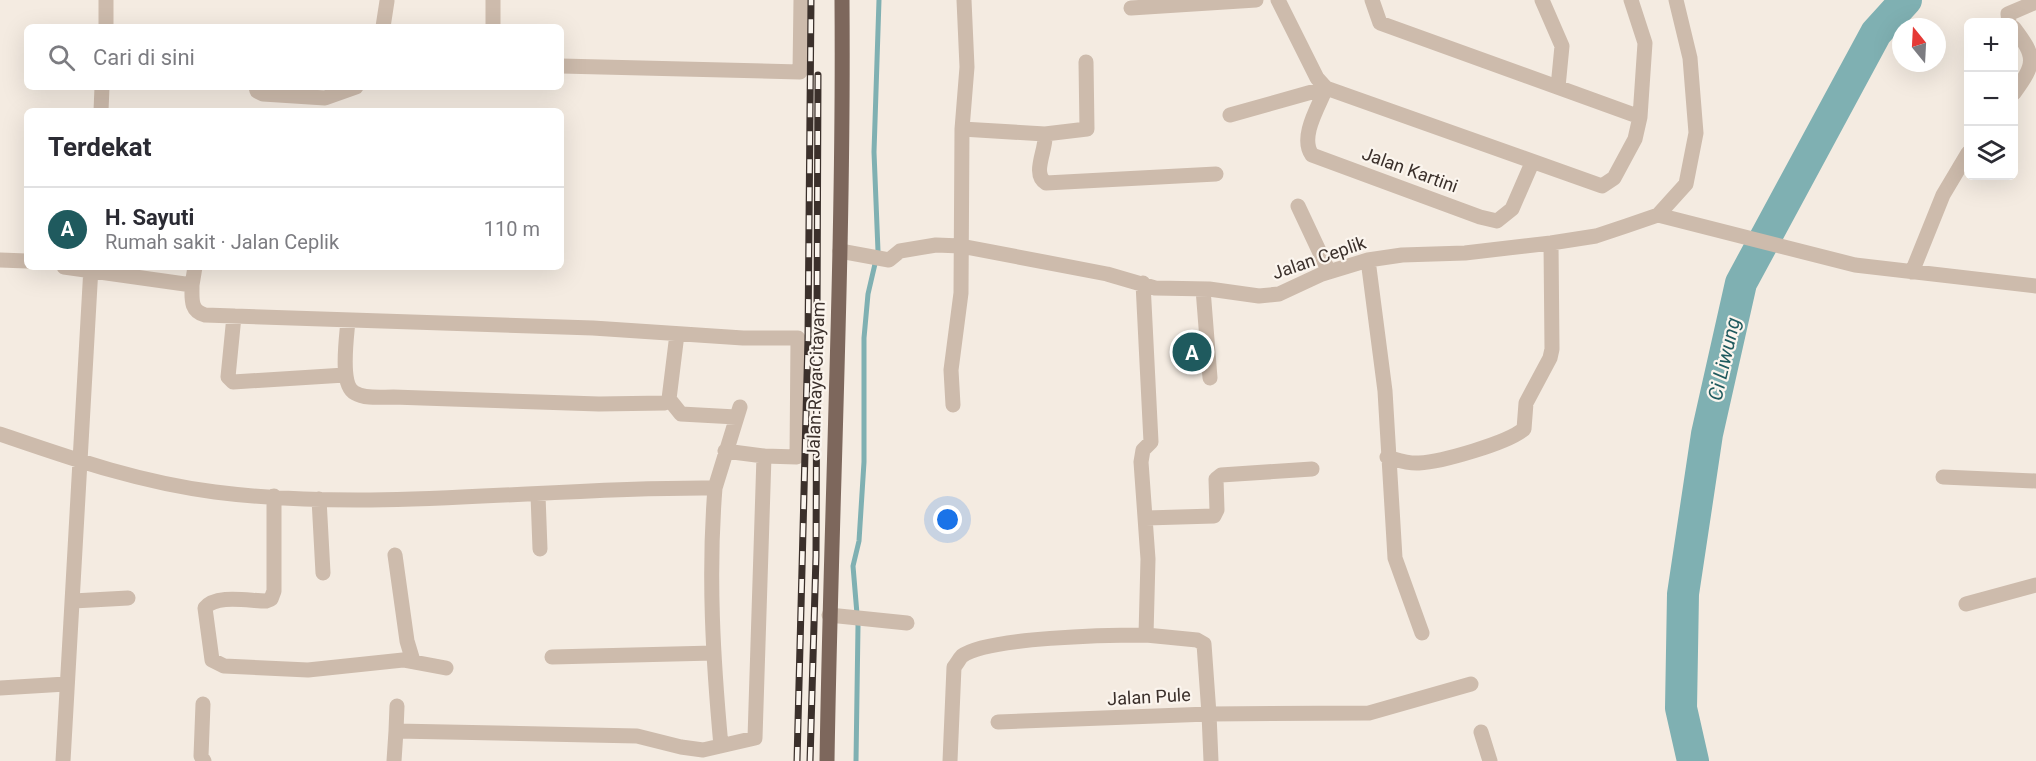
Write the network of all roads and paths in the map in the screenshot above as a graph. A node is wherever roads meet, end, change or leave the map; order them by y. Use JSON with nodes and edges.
{"nodes":[{"id":1,"x":106,"y":0,"type":"edge"},
{"id":2,"x":493,"y":0,"type":"edge"},
{"id":3,"x":801,"y":0,"type":"edge"},
{"id":4,"x":842,"y":0,"type":"edge"},
{"id":5,"x":964,"y":0,"type":"edge"},
{"id":6,"x":1256,"y":0,"type":"edge"},
{"id":7,"x":1278,"y":0,"type":"edge"},
{"id":8,"x":1371,"y":0,"type":"edge"},
{"id":9,"x":1542,"y":0,"type":"edge"},
{"id":10,"x":1631,"y":0,"type":"edge"},
{"id":11,"x":1676,"y":0,"type":"edge"},
{"id":12,"x":387,"y":2,"type":"dead end"},
{"id":13,"x":2036,"y":2,"type":"edge"},
{"id":14,"x":1131,"y":8,"type":"dead end"},
{"id":15,"x":2008,"y":18,"type":"edge"},
{"id":16,"x":106,"y":24,"type":"edge"},
{"id":17,"x":383,"y":24,"type":"edge"},
{"id":18,"x":493,"y":24,"type":"edge"},
{"id":19,"x":2018,"y":34,"type":"edge"},
{"id":20,"x":1086,"y":62,"type":"dead end"},
{"id":21,"x":564,"y":66,"type":"edge"},
{"id":22,"x":2018,"y":86,"type":"edge"},
{"id":23,"x":1558,"y":87,"type":"junction"},
{"id":24,"x":1326,"y":88,"type":"junction"},
{"id":25,"x":102,"y":90,"type":"edge"},
{"id":26,"x":257,"y":90,"type":"edge"},
{"id":27,"x":349,"y":90,"type":"edge"},
{"id":28,"x":339,"y":94,"type":"junction"},
{"id":29,"x":101,"y":108,"type":"edge"},
{"id":30,"x":333,"y":108,"type":"edge"},
{"id":31,"x":1230,"y":115,"type":"dead end"},
{"id":32,"x":1641,"y":117,"type":"junction"},
{"id":33,"x":962,"y":129,"type":"junction"},
{"id":34,"x":1045,"y":134,"type":"junction"},
{"id":35,"x":1964,"y":160,"type":"edge"},
{"id":36,"x":1532,"y":163,"type":"junction"},
{"id":37,"x":1216,"y":174,"type":"dead end"},
{"id":38,"x":1298,"y":206,"type":"dead end"},
{"id":39,"x":1658,"y":216,"type":"junction"},
{"id":40,"x":1551,"y":243,"type":"junction"},
{"id":41,"x":961,"y":246,"type":"junction"},
{"id":42,"x":840,"y":251,"type":"junction"},
{"id":43,"x":0,"y":260,"type":"edge"},
{"id":44,"x":1368,"y":260,"type":"junction"},
{"id":45,"x":24,"y":261,"type":"edge"},
{"id":46,"x":90,"y":270,"type":"edge"},
{"id":47,"x":96,"y":270,"type":"edge"},
{"id":48,"x":194,"y":270,"type":"edge"},
{"id":49,"x":1329,"y":272,"type":"junction"},
{"id":50,"x":1912,"y":272,"type":"junction"},
{"id":51,"x":1143,"y":284,"type":"junction"},
{"id":52,"x":192,"y":285,"type":"junction"},
{"id":53,"x":2036,"y":286,"type":"edge"},
{"id":54,"x":1203,"y":289,"type":"junction"},
{"id":55,"x":234,"y":316,"type":"junction"},
{"id":56,"x":348,"y":320,"type":"junction"},
{"id":57,"x":677,"y":334,"type":"junction"},
{"id":58,"x":345,"y":375,"type":"junction"},
{"id":59,"x":1210,"y":378,"type":"dead end"},
{"id":60,"x":669,"y":399,"type":"junction"},
{"id":61,"x":953,"y":405,"type":"dead end"},
{"id":62,"x":0,"y":434,"type":"edge"},
{"id":63,"x":724,"y":451,"type":"junction"},
{"id":64,"x":764,"y":456,"type":"junction"},
{"id":65,"x":1387,"y":458,"type":"junction"},
{"id":66,"x":78,"y":461,"type":"junction"},
{"id":67,"x":1312,"y":469,"type":"dead end"},
{"id":68,"x":1943,"y":477,"type":"dead end"},
{"id":69,"x":2036,"y":481,"type":"edge"},
{"id":70,"x":715,"y":488,"type":"junction"},
{"id":71,"x":538,"y":495,"type":"junction"},
{"id":72,"x":274,"y":496,"type":"junction"},
{"id":73,"x":320,"y":499,"type":"junction"},
{"id":74,"x":1146,"y":518,"type":"junction"},
{"id":75,"x":540,"y":549,"type":"dead end"},
{"id":76,"x":395,"y":555,"type":"dead end"},
{"id":77,"x":323,"y":573,"type":"dead end"},
{"id":78,"x":2036,"y":585,"type":"edge"},
{"id":79,"x":128,"y":598,"type":"dead end"},
{"id":80,"x":73,"y":601,"type":"junction"},
{"id":81,"x":1966,"y":604,"type":"dead end"},
{"id":82,"x":829,"y":615,"type":"junction"},
{"id":83,"x":907,"y":623,"type":"dead end"},
{"id":84,"x":1422,"y":633,"type":"dead end"},
{"id":85,"x":1146,"y":635,"type":"junction"},
{"id":86,"x":714,"y":653,"type":"junction"},
{"id":87,"x":552,"y":657,"type":"dead end"},
{"id":88,"x":413,"y":661,"type":"junction"},
{"id":89,"x":446,"y":668,"type":"dead end"},
{"id":90,"x":66,"y":684,"type":"junction"},
{"id":91,"x":1471,"y":684,"type":"dead end"},
{"id":92,"x":0,"y":688,"type":"edge"},
{"id":93,"x":203,"y":704,"type":"dead end"},
{"id":94,"x":397,"y":706,"type":"dead end"},
{"id":95,"x":1209,"y":714,"type":"junction"},
{"id":96,"x":998,"y":722,"type":"dead end"},
{"id":97,"x":396,"y":731,"type":"junction"},
{"id":98,"x":1481,"y":732,"type":"dead end"},
{"id":99,"x":722,"y":746,"type":"junction"},
{"id":100,"x":63,"y":761,"type":"edge"},
{"id":101,"x":204,"y":761,"type":"edge"},
{"id":102,"x":394,"y":761,"type":"edge"},
{"id":103,"x":827,"y":761,"type":"edge"},
{"id":104,"x":950,"y":761,"type":"edge"},
{"id":105,"x":1211,"y":761,"type":"edge"},
{"id":106,"x":1490,"y":761,"type":"edge"}],
"edges":[{"from":1,"to":16,"type":"street"},
{"from":2,"to":18,"type":"street"},
{"from":3,"to":21,"type":"street"},
{"from":4,"to":42,"type":"main road","name":"Jalan Raya Citayam"},
{"from":5,"to":33,"type":"street"},
{"from":6,"to":14,"type":"street"},
{"from":7,"to":24,"type":"street"},
{"from":8,"to":23,"type":"street"},
{"from":9,"to":23,"type":"street"},
{"from":10,"to":32,"type":"street"},
{"from":11,"to":39,"type":"street"},
{"from":12,"to":17,"type":"street"},
{"from":13,"to":15,"type":"street"},
{"from":19,"to":22,"type":"street"},
{"from":20,"to":34,"type":"street"},
{"from":23,"to":32,"type":"street"},
{"from":24,"to":31,"type":"street"},
{"from":24,"to":36,"type":"street"},
{"from":24,"to":36,"type":"street","name":"Jalan Kartini"},
{"from":25,"to":29,"type":"street"},
{"from":26,"to":28,"type":"street"},
{"from":27,"to":28,"type":"street"},
{"from":28,"to":30,"type":"street"},
{"from":32,"to":36,"type":"street"},
{"from":33,"to":34,"type":"street"},
{"from":33,"to":41,"type":"street"},
{"from":34,"to":37,"type":"street"},
{"from":35,"to":50,"type":"street"},
{"from":38,"to":49,"type":"street"},
{"from":39,"to":40,"type":"street","name":"Jalan Ceplik"},
{"from":39,"to":50,"type":"street"},
{"from":40,"to":44,"type":"street","name":"Jalan Ceplik"},
{"from":40,"to":65,"type":"street"},
{"from":41,"to":42,"type":"street","name":"Jalan Ceplik"},
{"from":41,"to":51,"type":"street","name":"Jalan Ceplik"},
{"from":41,"to":61,"type":"street"},
{"from":42,"to":82,"type":"main road","name":"Jalan Raya Citayam"},
{"from":43,"to":45,"type":"street"},
{"from":44,"to":49,"type":"street","name":"Jalan Ceplik"},
{"from":44,"to":65,"type":"street"},
{"from":46,"to":66,"type":"street"},
{"from":47,"to":52,"type":"street"},
{"from":48,"to":52,"type":"street"},
{"from":49,"to":54,"type":"street","name":"Jalan Ceplik"},
{"from":50,"to":53,"type":"street"},
{"from":51,"to":54,"type":"street","name":"Jalan Ceplik"},
{"from":51,"to":74,"type":"street"},
{"from":52,"to":55,"type":"street"},
{"from":54,"to":59,"type":"street"},
{"from":55,"to":56,"type":"street"},
{"from":55,"to":58,"type":"street"},
{"from":56,"to":57,"type":"street"},
{"from":56,"to":58,"type":"street"},
{"from":57,"to":60,"type":"street"},
{"from":57,"to":64,"type":"street"},
{"from":58,"to":60,"type":"street"},
{"from":60,"to":63,"type":"street"},
{"from":62,"to":66,"type":"street"},
{"from":63,"to":64,"type":"street"},
{"from":63,"to":70,"type":"street"},
{"from":64,"to":99,"type":"street"},
{"from":65,"to":84,"type":"street"},
{"from":66,"to":72,"type":"street"},
{"from":66,"to":80,"type":"street"},
{"from":67,"to":74,"type":"street"},
{"from":68,"to":69,"type":"street"},
{"from":70,"to":71,"type":"street"},
{"from":70,"to":86,"type":"street"},
{"from":71,"to":73,"type":"street"},
{"from":71,"to":75,"type":"street"},
{"from":72,"to":73,"type":"street"},
{"from":72,"to":88,"type":"street"},
{"from":73,"to":77,"type":"street"},
{"from":74,"to":85,"type":"street"},
{"from":76,"to":88,"type":"street"},
{"from":78,"to":81,"type":"street"},
{"from":79,"to":80,"type":"street"},
{"from":80,"to":90,"type":"street"},
{"from":82,"to":83,"type":"street"},
{"from":82,"to":103,"type":"main road","name":"Jalan Raya Citayam"},
{"from":85,"to":95,"type":"street"},
{"from":85,"to":104,"type":"street"},
{"from":86,"to":87,"type":"street"},
{"from":86,"to":99,"type":"street"},
{"from":88,"to":89,"type":"street"},
{"from":90,"to":92,"type":"street"},
{"from":90,"to":100,"type":"street"},
{"from":91,"to":95,"type":"street"},
{"from":93,"to":101,"type":"street"},
{"from":94,"to":97,"type":"street"},
{"from":95,"to":96,"type":"street","name":"Jalan Pule"},
{"from":95,"to":105,"type":"street","name":"Jalan Pule"},
{"from":97,"to":99,"type":"street"},
{"from":97,"to":102,"type":"street"},
{"from":98,"to":106,"type":"street"}]}
